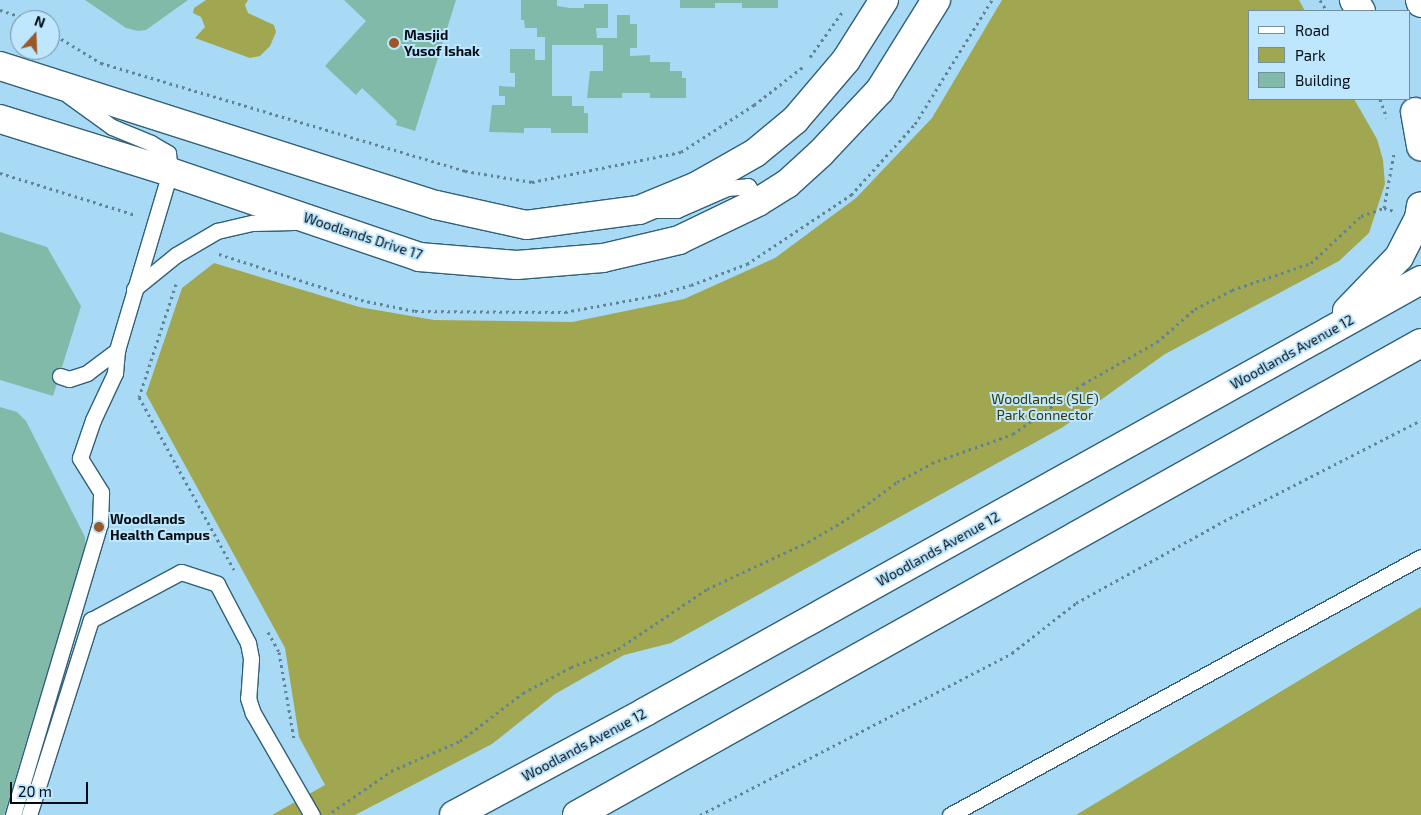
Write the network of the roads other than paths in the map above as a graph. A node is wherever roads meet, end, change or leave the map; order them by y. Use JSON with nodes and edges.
{"nodes":[{"id":1,"x":884,"y":0,"type":"edge"},
{"id":2,"x":936,"y":0,"type":"edge"},
{"id":3,"x":0,"y":66,"type":"edge"},
{"id":4,"x":47,"y":81,"type":"junction"},
{"id":5,"x":1415,"y":112,"type":"edge"},
{"id":6,"x":0,"y":119,"type":"edge"},
{"id":7,"x":1421,"y":146,"type":"edge"},
{"id":8,"x":170,"y":172,"type":"junction"},
{"id":9,"x":758,"y":202,"type":"junction"},
{"id":10,"x":1421,"y":206,"type":"edge"},
{"id":11,"x":639,"y":210,"type":"junction"},
{"id":12,"x":316,"y":221,"type":"junction"},
{"id":13,"x":1421,"y":280,"type":"edge"},
{"id":14,"x":134,"y":289,"type":"junction"},
{"id":15,"x":1327,"y":332,"type":"junction"},
{"id":16,"x":1421,"y":343,"type":"edge"},
{"id":17,"x":117,"y":350,"type":"junction"},
{"id":18,"x":60,"y":376,"type":"dead end"},
{"id":19,"x":1421,"y":557,"type":"edge"},
{"id":20,"x":23,"y":809,"type":"edge"},
{"id":21,"x":312,"y":815,"type":"edge"},
{"id":22,"x":454,"y":815,"type":"edge"},
{"id":23,"x":577,"y":815,"type":"edge"},
{"id":24,"x":950,"y":815,"type":"edge"}],
"edges":[{"from":1,"to":11,"type":"main road"},
{"from":2,"to":9,"type":"main road","name":"Woodlands Drive 17"},
{"from":3,"to":4,"type":"main road"},
{"from":4,"to":8,"type":"lane"},
{"from":4,"to":11,"type":"main road"},
{"from":5,"to":7,"type":"main road"},
{"from":6,"to":8,"type":"main road","name":"Woodlands Drive 17"},
{"from":8,"to":12,"type":"main road","name":"Woodlands Drive 17"},
{"from":8,"to":14,"type":"lane"},
{"from":9,"to":11,"type":"lane"},
{"from":9,"to":12,"type":"main road","name":"Woodlands Drive 17"},
{"from":10,"to":15,"type":"main road"},
{"from":12,"to":14,"type":"lane"},
{"from":13,"to":15,"type":"main road","name":"Woodlands Avenue 12"},
{"from":14,"to":17,"type":"lane"},
{"from":15,"to":22,"type":"main road","name":"Woodlands Avenue 12"},
{"from":16,"to":23,"type":"main road"},
{"from":17,"to":18,"type":"lane"},
{"from":17,"to":20,"type":"lane"},
{"from":19,"to":24,"type":"lane"},
{"from":20,"to":21,"type":"lane"}]}
